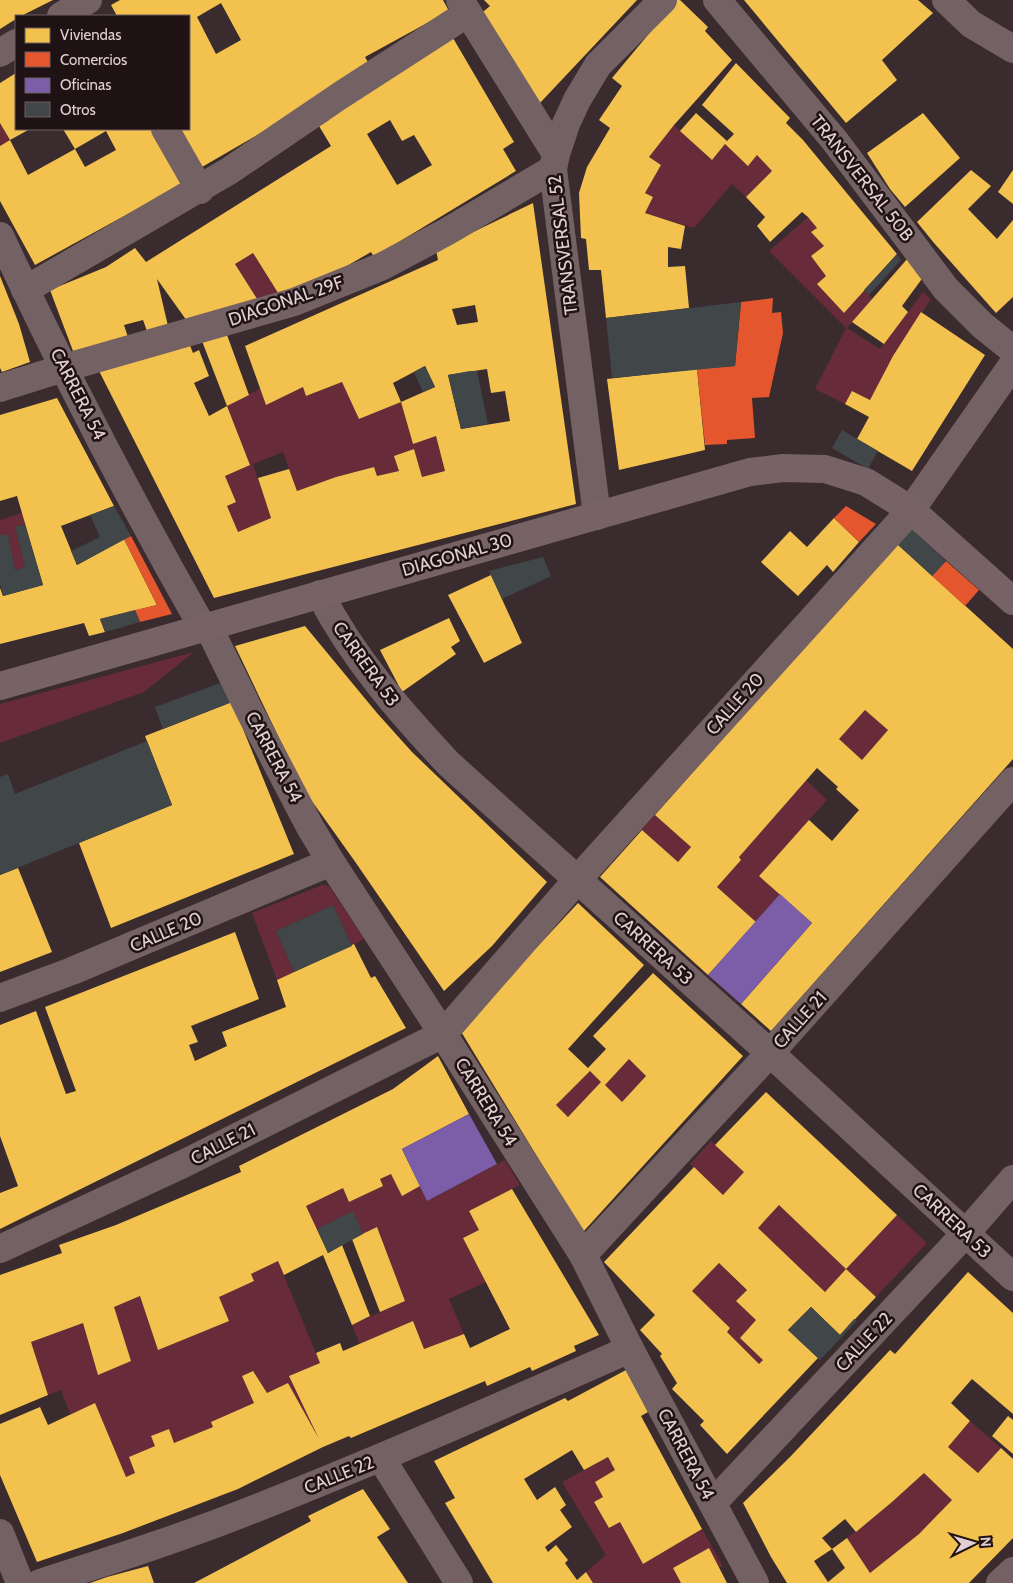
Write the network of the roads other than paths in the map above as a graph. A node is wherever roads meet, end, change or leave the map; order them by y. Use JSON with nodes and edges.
{"nodes":[{"id":1,"x":88,"y":0,"type":"edge"},
{"id":2,"x":92,"y":0,"type":"edge"},
{"id":3,"x":662,"y":0,"type":"edge"},
{"id":4,"x":717,"y":0,"type":"edge"},
{"id":5,"x":946,"y":0,"type":"edge"},
{"id":6,"x":464,"y":7,"type":"edge"},
{"id":7,"x":63,"y":15,"type":"edge"},
{"id":8,"x":100,"y":15,"type":"edge"},
{"id":9,"x":15,"y":44,"type":"edge"},
{"id":10,"x":1013,"y":49,"type":"edge"},
{"id":11,"x":0,"y":53,"type":"edge"},
{"id":12,"x":166,"y":130,"type":"edge"},
{"id":13,"x":555,"y":161,"type":"junction"},
{"id":14,"x":200,"y":190,"type":"junction"},
{"id":15,"x":0,"y":236,"type":"edge"},
{"id":16,"x":25,"y":290,"type":"junction"},
{"id":17,"x":1013,"y":350,"type":"edge"},
{"id":18,"x":1013,"y":364,"type":"edge"},
{"id":19,"x":64,"y":368,"type":"junction"},
{"id":20,"x":0,"y":388,"type":"edge"},
{"id":21,"x":911,"y":510,"type":"junction"},
{"id":22,"x":597,"y":516,"type":"junction"},
{"id":23,"x":320,"y":594,"type":"junction"},
{"id":24,"x":1013,"y":601,"type":"edge"},
{"id":25,"x":206,"y":627,"type":"junction"},
{"id":26,"x":0,"y":686,"type":"edge"},
{"id":27,"x":1013,"y":782,"type":"edge"},
{"id":28,"x":331,"y":862,"type":"junction"},
{"id":29,"x":577,"y":880,"type":"junction"},
{"id":30,"x":0,"y":998,"type":"edge"},
{"id":31,"x":443,"y":1034,"type":"junction"},
{"id":32,"x":770,"y":1053,"type":"junction"},
{"id":33,"x":1013,"y":1179,"type":"edge"},
{"id":34,"x":965,"y":1234,"type":"junction"},
{"id":35,"x":0,"y":1250,"type":"edge"},
{"id":36,"x":583,"y":1255,"type":"junction"},
{"id":37,"x":1013,"y":1277,"type":"edge"},
{"id":38,"x":630,"y":1349,"type":"junction"},
{"id":39,"x":381,"y":1458,"type":"junction"},
{"id":40,"x":713,"y":1503,"type":"junction"},
{"id":41,"x":0,"y":1533,"type":"edge"},
{"id":42,"x":1013,"y":1571,"type":"edge"},
{"id":43,"x":20,"y":1583,"type":"edge"},
{"id":44,"x":40,"y":1583,"type":"edge"},
{"id":45,"x":459,"y":1583,"type":"edge"},
{"id":46,"x":755,"y":1583,"type":"edge"},
{"id":47,"x":1000,"y":1583,"type":"edge"}],
"edges":[{"from":1,"to":7,"type":"street"},
{"from":2,"to":8,"type":"street"},
{"from":3,"to":13,"type":"street"},
{"from":4,"to":17,"type":"street","name":"TRANSVERSAL 50B"},
{"from":5,"to":10,"type":"street"},
{"from":6,"to":13,"type":"street","name":"TRANSVERSAL 52"},
{"from":6,"to":14,"type":"street"},
{"from":9,"to":11,"type":"street"},
{"from":12,"to":14,"type":"street"},
{"from":13,"to":19,"type":"street","name":"DIAGONAL 29F"},
{"from":13,"to":22,"type":"street","name":"TRANSVERSAL 52"},
{"from":14,"to":16,"type":"street"},
{"from":15,"to":16,"type":"street","name":"CARRERA 54"},
{"from":16,"to":19,"type":"street","name":"CARRERA 54"},
{"from":18,"to":21,"type":"street","name":"CALLE 20"},
{"from":19,"to":20,"type":"street","name":"DIAGONAL 29F"},
{"from":19,"to":25,"type":"street","name":"CARRERA 54"},
{"from":21,"to":22,"type":"street","name":"DIAGONAL 30"},
{"from":21,"to":24,"type":"street","name":"DIAGONAL 30"},
{"from":21,"to":29,"type":"street","name":"CALLE 20"},
{"from":22,"to":23,"type":"street","name":"DIAGONAL 30"},
{"from":23,"to":25,"type":"street","name":"DIAGONAL 30"},
{"from":23,"to":29,"type":"street","name":"CARRERA 53"},
{"from":25,"to":26,"type":"street","name":"DIAGONAL 30"},
{"from":25,"to":28,"type":"street","name":"CARRERA 54"},
{"from":27,"to":32,"type":"street","name":"CALLE 21"},
{"from":28,"to":30,"type":"street","name":"CALLE 20"},
{"from":28,"to":31,"type":"street","name":"CARRERA 54"},
{"from":29,"to":31,"type":"street","name":"CALLE 20"},
{"from":29,"to":32,"type":"street","name":"CARRERA 53"},
{"from":31,"to":35,"type":"street","name":"CALLE 21"},
{"from":31,"to":36,"type":"street","name":"CARRERA 54"},
{"from":32,"to":34,"type":"street","name":"CARRERA 53"},
{"from":32,"to":36,"type":"street","name":"CALLE 21"},
{"from":33,"to":34,"type":"street","name":"CALLE 22"},
{"from":34,"to":37,"type":"street","name":"CARRERA 53"},
{"from":34,"to":40,"type":"street","name":"CALLE 22"},
{"from":36,"to":38,"type":"street","name":"CARRERA 54"},
{"from":38,"to":39,"type":"street","name":"CALLE 22"},
{"from":38,"to":40,"type":"street","name":"CARRERA 54"},
{"from":39,"to":44,"type":"street","name":"CALLE 22"},
{"from":39,"to":45,"type":"street"},
{"from":40,"to":46,"type":"street","name":"CARRERA 54"},
{"from":41,"to":43,"type":"street"},
{"from":42,"to":47,"type":"street"}]}
